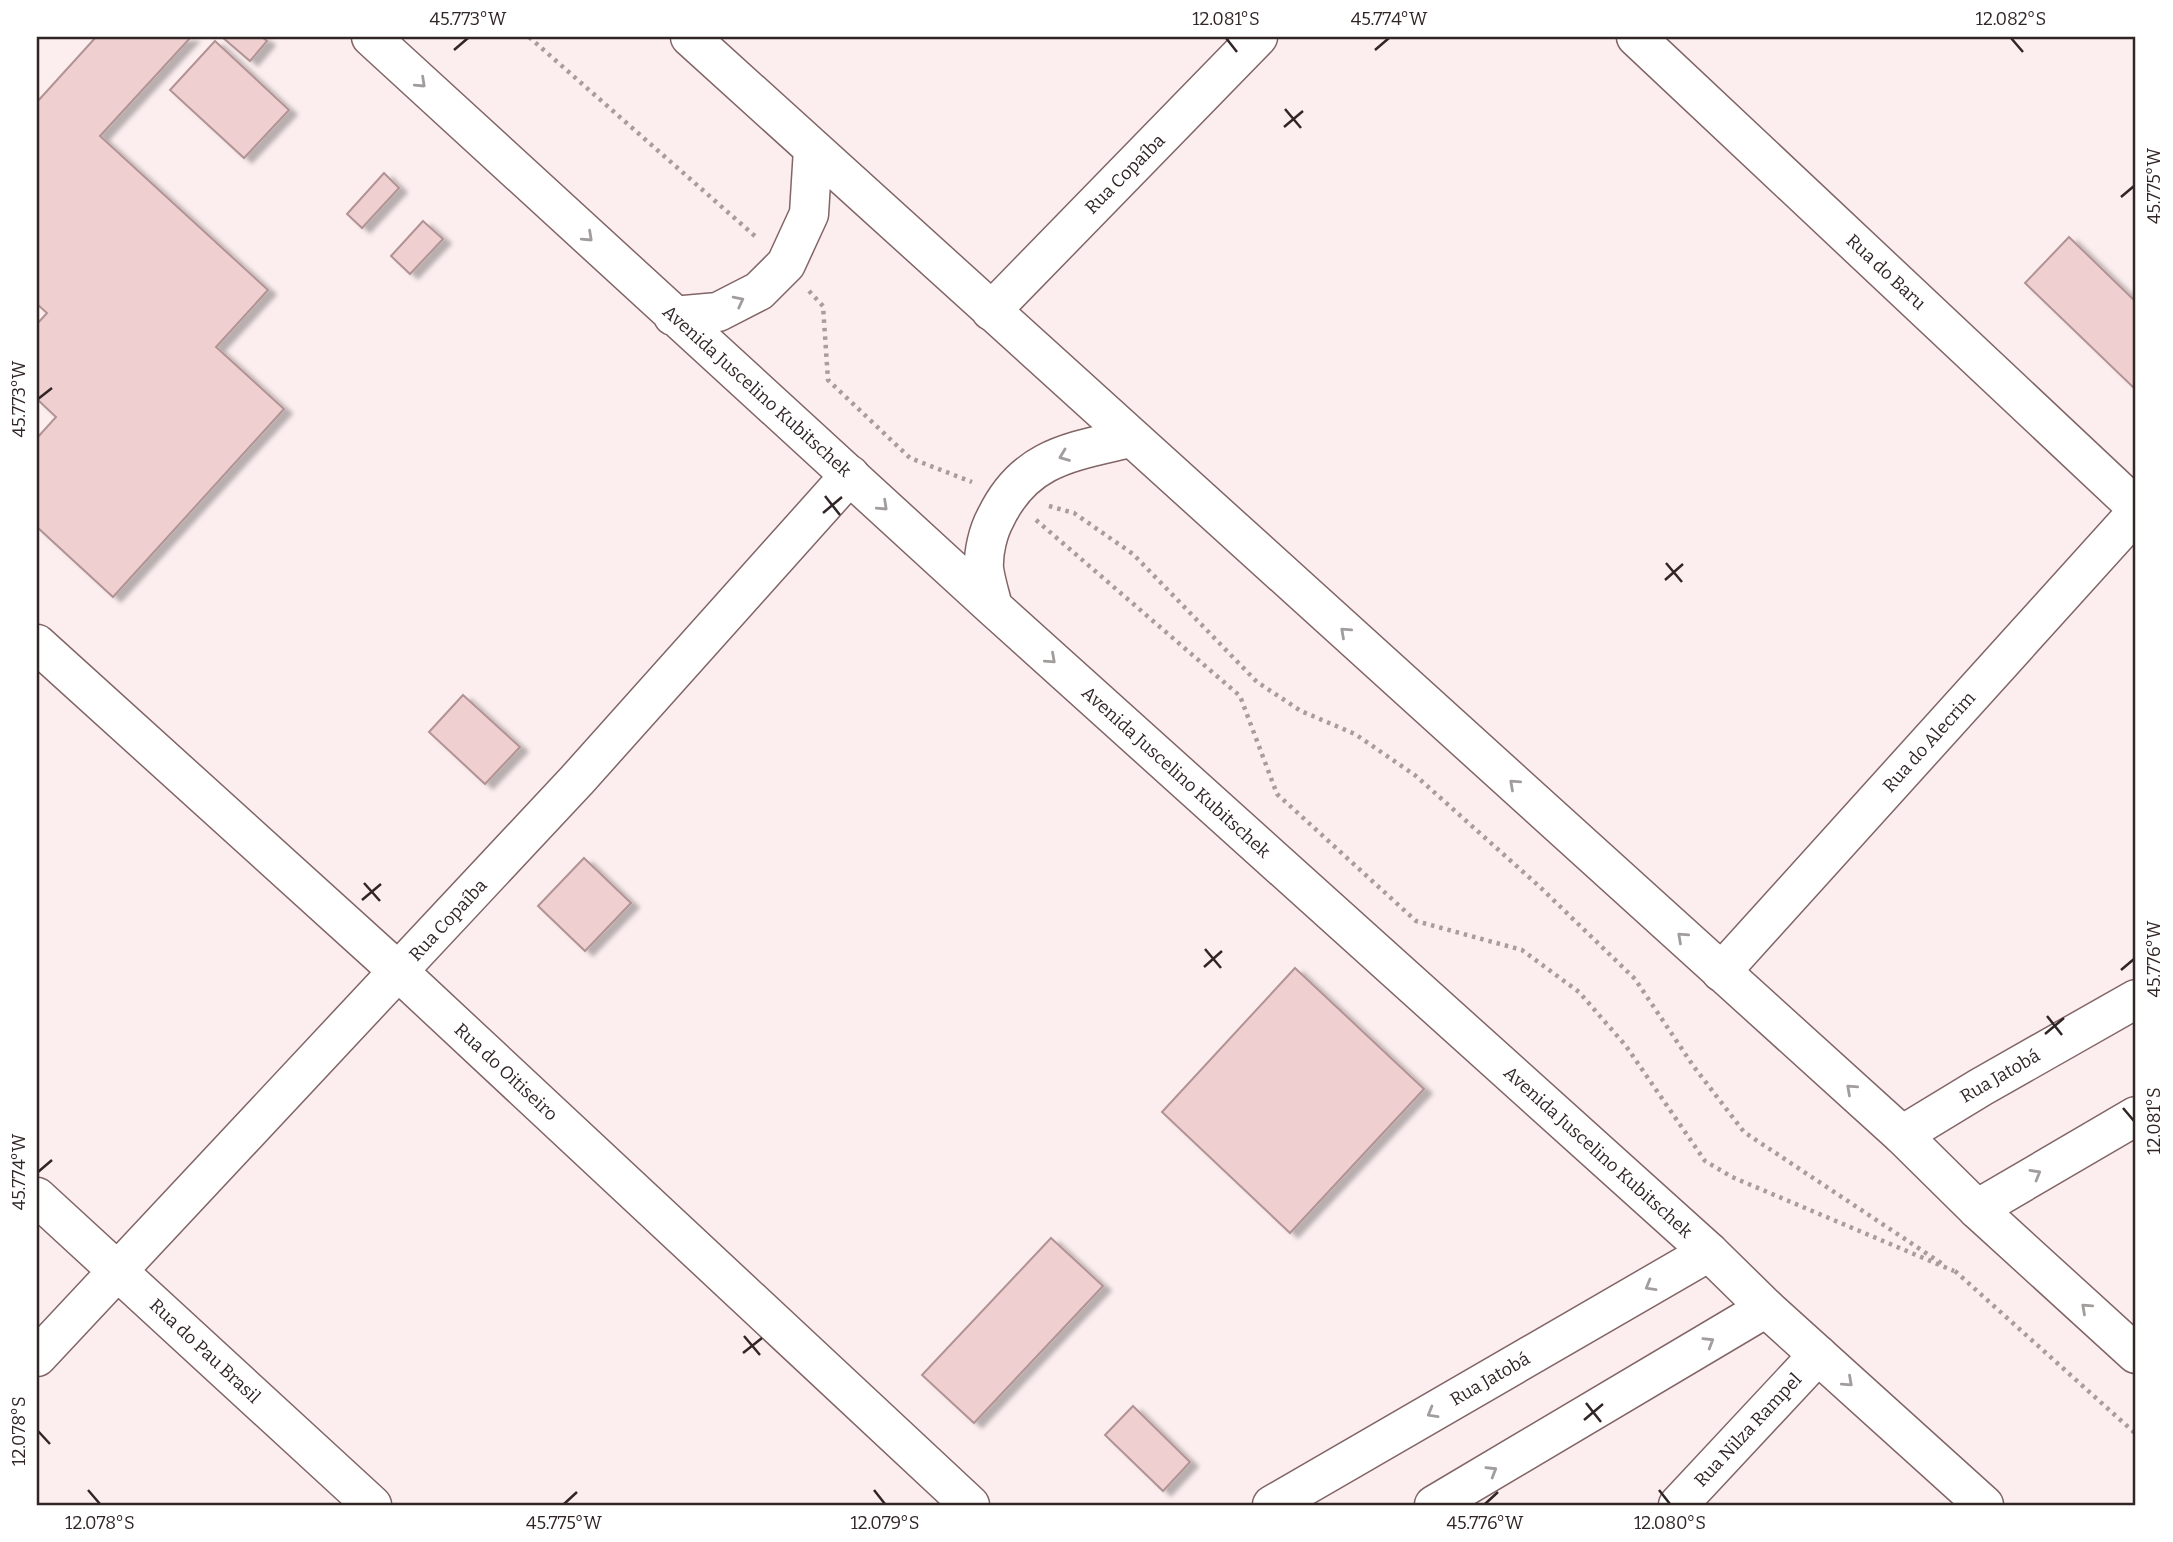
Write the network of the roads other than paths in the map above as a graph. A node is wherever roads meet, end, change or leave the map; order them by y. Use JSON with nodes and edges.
{"nodes":[{"id":1,"x":371,"y":37,"type":"edge"},
{"id":2,"x":690,"y":37,"type":"edge"},
{"id":3,"x":1258,"y":37,"type":"edge"},
{"id":4,"x":1636,"y":37,"type":"edge"},
{"id":5,"x":813,"y":149,"type":"junction"},
{"id":6,"x":991,"y":310,"type":"junction"},
{"id":7,"x":673,"y":316,"type":"junction"},
{"id":8,"x":1130,"y":438,"type":"junction"},
{"id":9,"x":850,"y":475,"type":"junction"},
{"id":10,"x":2136,"y":507,"type":"edge"},
{"id":11,"x":2136,"y":513,"type":"edge"},
{"id":12,"x":993,"y":607,"type":"junction"},
{"id":13,"x":37,"y":644,"type":"edge"},
{"id":14,"x":399,"y":972,"type":"junction"},
{"id":15,"x":1721,"y":972,"type":"junction"},
{"id":16,"x":2136,"y":999,"type":"edge"},
{"id":17,"x":2136,"y":1116,"type":"edge"},
{"id":18,"x":1902,"y":1135,"type":"junction"},
{"id":19,"x":37,"y":1197,"type":"edge"},
{"id":20,"x":1977,"y":1209,"type":"junction"},
{"id":21,"x":1709,"y":1252,"type":"junction"},
{"id":22,"x":117,"y":1270,"type":"junction"},
{"id":23,"x":1766,"y":1308,"type":"junction"},
{"id":24,"x":2136,"y":1354,"type":"edge"},
{"id":25,"x":1818,"y":1355,"type":"junction"},
{"id":26,"x":37,"y":1357,"type":"edge"},
{"id":27,"x":372,"y":1505,"type":"edge"},
{"id":28,"x":970,"y":1505,"type":"edge"},
{"id":29,"x":1272,"y":1505,"type":"edge"},
{"id":30,"x":1434,"y":1505,"type":"edge"},
{"id":31,"x":1678,"y":1505,"type":"edge"},
{"id":32,"x":1984,"y":1505,"type":"edge"}],
"edges":[{"from":1,"to":7,"type":"street","name":"Avenida Juscelino Kubitschek","one_way":true},
{"from":2,"to":5,"type":"street"},
{"from":3,"to":6,"type":"street","name":"Rua Copaíba"},
{"from":4,"to":10,"type":"street","name":"Rua do Baru"},
{"from":5,"to":6,"type":"street"},
{"from":7,"to":5,"type":"street","one_way":true},
{"from":6,"to":8,"type":"street"},
{"from":7,"to":9,"type":"street","name":"Avenida Juscelino Kubitschek"},
{"from":8,"to":12,"type":"street","one_way":true},
{"from":15,"to":8,"type":"street","one_way":true},
{"from":9,"to":12,"type":"street","name":"Avenida Juscelino Kubitschek","one_way":true},
{"from":9,"to":14,"type":"street","name":"Rua Copaíba"},
{"from":11,"to":15,"type":"street","name":"Rua do Alecrim"},
{"from":12,"to":21,"type":"street","name":"Avenida Juscelino Kubitschek","one_way":true},
{"from":13,"to":14,"type":"street","name":"Rua do Oitiseiro"},
{"from":14,"to":22,"type":"street","name":"Rua Copaíba"},
{"from":14,"to":28,"type":"street","name":"Rua do Oitiseiro"},
{"from":18,"to":15,"type":"street","one_way":true},
{"from":16,"to":18,"type":"street","name":"Rua Jatobá"},
{"from":20,"to":17,"type":"street","one_way":true},
{"from":18,"to":20,"type":"street"},
{"from":19,"to":22,"type":"street","name":"Rua do Pau Brasil"},
{"from":24,"to":20,"type":"street","one_way":true},
{"from":21,"to":23,"type":"street","name":"Avenida Juscelino Kubitschek"},
{"from":21,"to":29,"type":"street","name":"Rua Jatobá","one_way":true},
{"from":22,"to":26,"type":"street","name":"Rua Copaíba"},
{"from":22,"to":27,"type":"street","name":"Rua do Pau Brasil"},
{"from":23,"to":25,"type":"street","name":"Avenida Juscelino Kubitschek"},
{"from":30,"to":23,"type":"street","one_way":true},
{"from":25,"to":31,"type":"street","name":"Rua Nilza Rampel"},
{"from":25,"to":32,"type":"street","name":"Avenida Juscelino Kubitschek","one_way":true}]}
